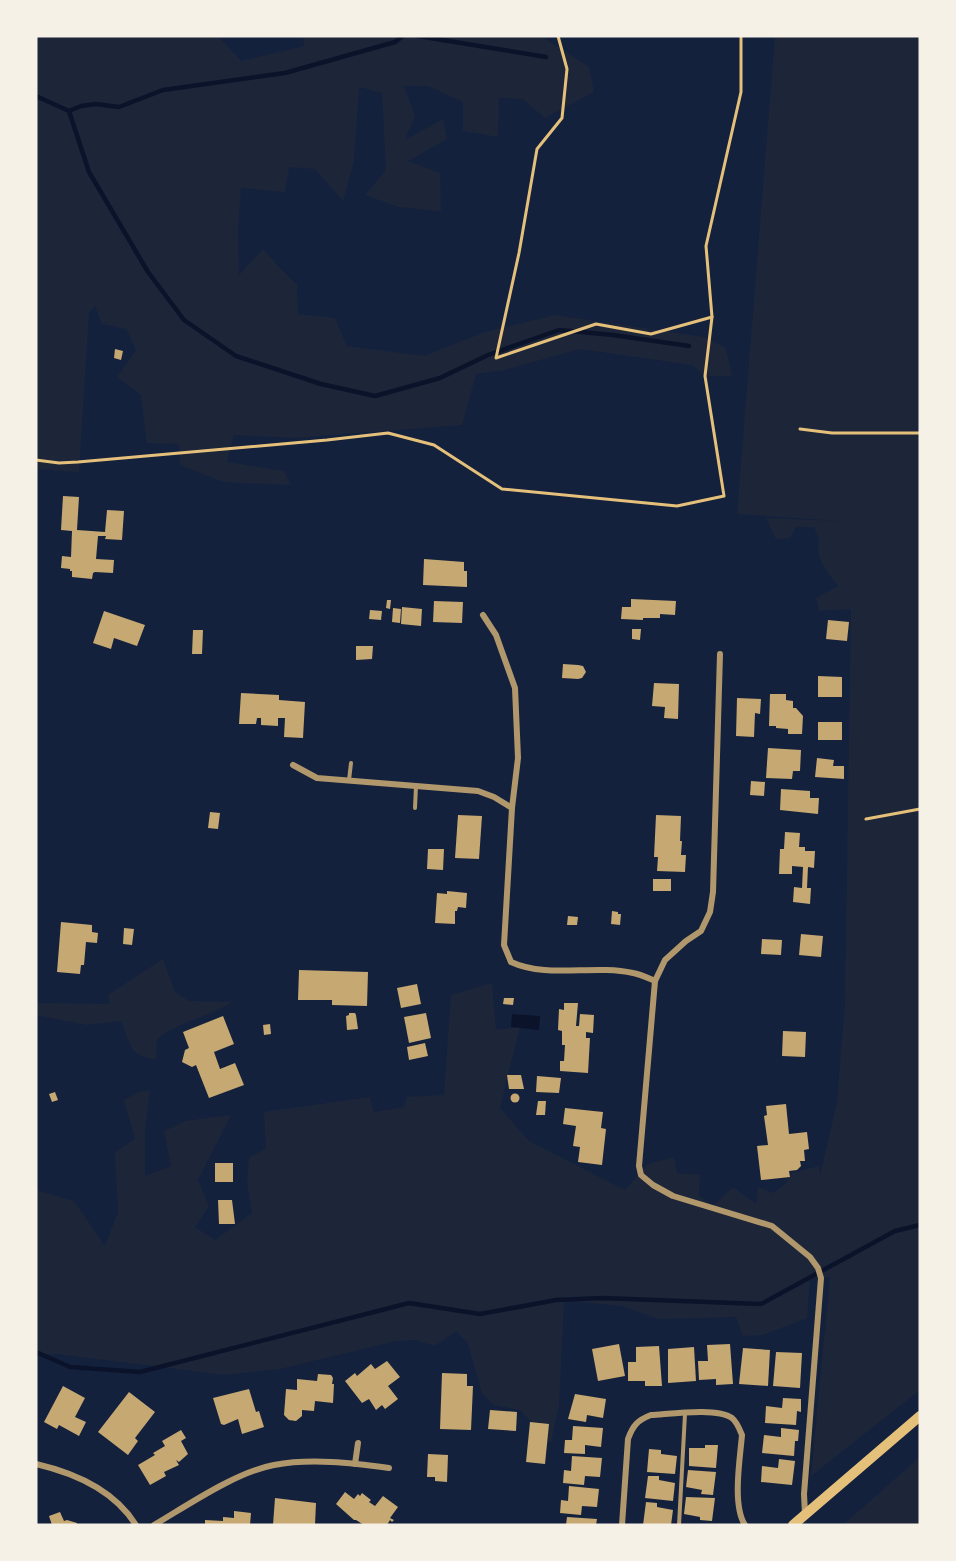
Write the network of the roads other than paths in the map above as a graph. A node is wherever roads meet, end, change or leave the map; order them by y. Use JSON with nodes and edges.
{"nodes":[{"id":1,"x":483,"y":615,"type":"dead end"},
{"id":2,"x":720,"y":654,"type":"dead end"},
{"id":3,"x":351,"y":763,"type":"dead end"},
{"id":4,"x":293,"y":765,"type":"dead end"},
{"id":5,"x":349,"y":781,"type":"junction"},
{"id":6,"x":417,"y":786,"type":"junction"},
{"id":7,"x":415,"y":808,"type":"dead end"},
{"id":8,"x":512,"y":808,"type":"junction"},
{"id":9,"x":655,"y":981,"type":"junction"},
{"id":10,"x":685,"y":1414,"type":"junction"},
{"id":11,"x":920,"y":1416,"type":"edge"},
{"id":12,"x":358,"y":1443,"type":"dead end"},
{"id":13,"x":36,"y":1464,"type":"edge"},
{"id":14,"x":355,"y":1464,"type":"junction"},
{"id":15,"x":389,"y":1468,"type":"dead end"},
{"id":16,"x":805,"y":1515,"type":"junction"},
{"id":17,"x":136,"y":1525,"type":"edge"},
{"id":18,"x":154,"y":1525,"type":"edge"},
{"id":19,"x":622,"y":1525,"type":"edge"},
{"id":20,"x":679,"y":1525,"type":"edge"},
{"id":21,"x":745,"y":1525,"type":"edge"},
{"id":22,"x":793,"y":1525,"type":"edge"}],
"edges":[{"from":1,"to":8,"type":"street"},
{"from":2,"to":9,"type":"street"},
{"from":3,"to":5,"type":"lane"},
{"from":4,"to":5,"type":"street"},
{"from":5,"to":6,"type":"street"},
{"from":6,"to":7,"type":"lane"},
{"from":6,"to":8,"type":"street"},
{"from":8,"to":9,"type":"street"},
{"from":9,"to":16,"type":"street"},
{"from":10,"to":19,"type":"street"},
{"from":10,"to":20,"type":"lane"},
{"from":10,"to":21,"type":"street"},
{"from":11,"to":16,"type":"main road"},
{"from":12,"to":14,"type":"street"},
{"from":13,"to":17,"type":"street"},
{"from":14,"to":15,"type":"street"},
{"from":14,"to":18,"type":"street"},
{"from":16,"to":22,"type":"main road"}]}
